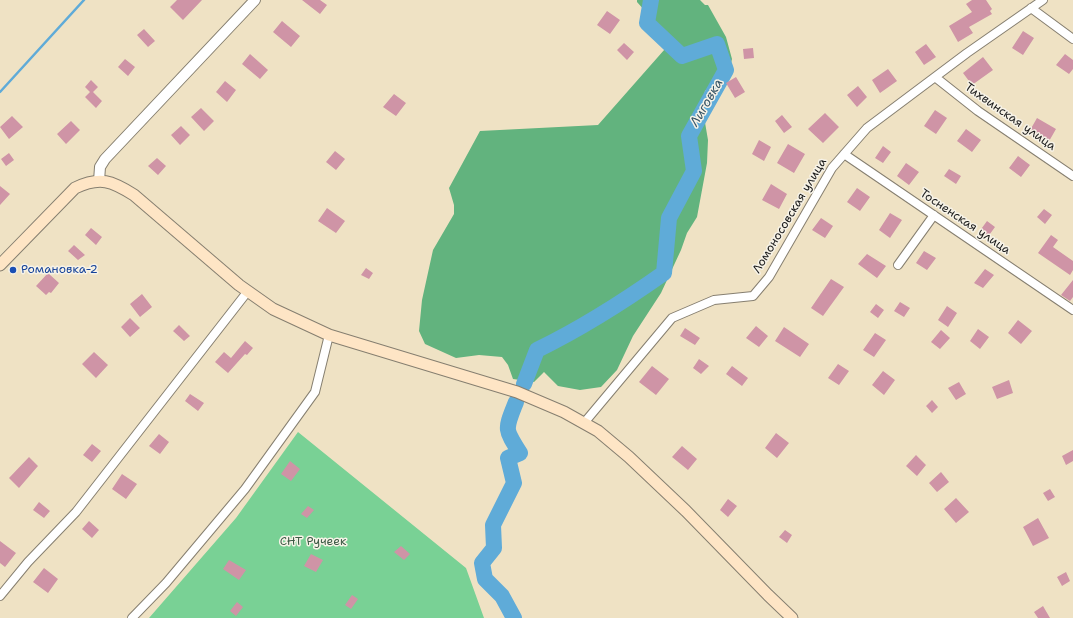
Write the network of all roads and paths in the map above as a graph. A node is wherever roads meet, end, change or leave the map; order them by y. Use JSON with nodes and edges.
{"nodes":[{"id":1,"x":255,"y":0,"type":"edge"},
{"id":2,"x":1043,"y":0,"type":"edge"},
{"id":3,"x":1031,"y":8,"type":"junction"},
{"id":4,"x":1073,"y":40,"type":"edge"},
{"id":5,"x":935,"y":77,"type":"junction"},
{"id":6,"x":844,"y":154,"type":"junction"},
{"id":7,"x":1073,"y":176,"type":"edge"},
{"id":8,"x":99,"y":181,"type":"junction"},
{"id":9,"x":934,"y":215,"type":"junction"},
{"id":10,"x":0,"y":265,"type":"edge"},
{"id":11,"x":898,"y":265,"type":"dead end"},
{"id":12,"x":248,"y":291,"type":"junction"},
{"id":13,"x":1073,"y":310,"type":"edge"},
{"id":14,"x":329,"y":335,"type":"junction"},
{"id":15,"x":584,"y":423,"type":"junction"},
{"id":16,"x":0,"y":596,"type":"edge"},
{"id":17,"x":132,"y":618,"type":"edge"},
{"id":18,"x":792,"y":618,"type":"edge"}],
"edges":[{"from":1,"to":8,"type":"street"},
{"from":2,"to":3,"type":"street","name":"Ломоносовская улица"},
{"from":3,"to":4,"type":"street"},
{"from":3,"to":5,"type":"street","name":"Ломоносовская улица"},
{"from":5,"to":6,"type":"street","name":"Ломоносовская улица"},
{"from":5,"to":7,"type":"street","name":"Тихвинская улица"},
{"from":6,"to":9,"type":"street","name":"Тосненская улица"},
{"from":6,"to":15,"type":"street","name":"Ломоносовская улица"},
{"from":8,"to":10,"type":"main road"},
{"from":8,"to":12,"type":"main road"},
{"from":9,"to":11,"type":"street"},
{"from":9,"to":13,"type":"street","name":"Тосненская улица"},
{"from":12,"to":14,"type":"main road"},
{"from":12,"to":16,"type":"street"},
{"from":14,"to":15,"type":"main road"},
{"from":14,"to":17,"type":"street"},
{"from":15,"to":18,"type":"main road"}]}
